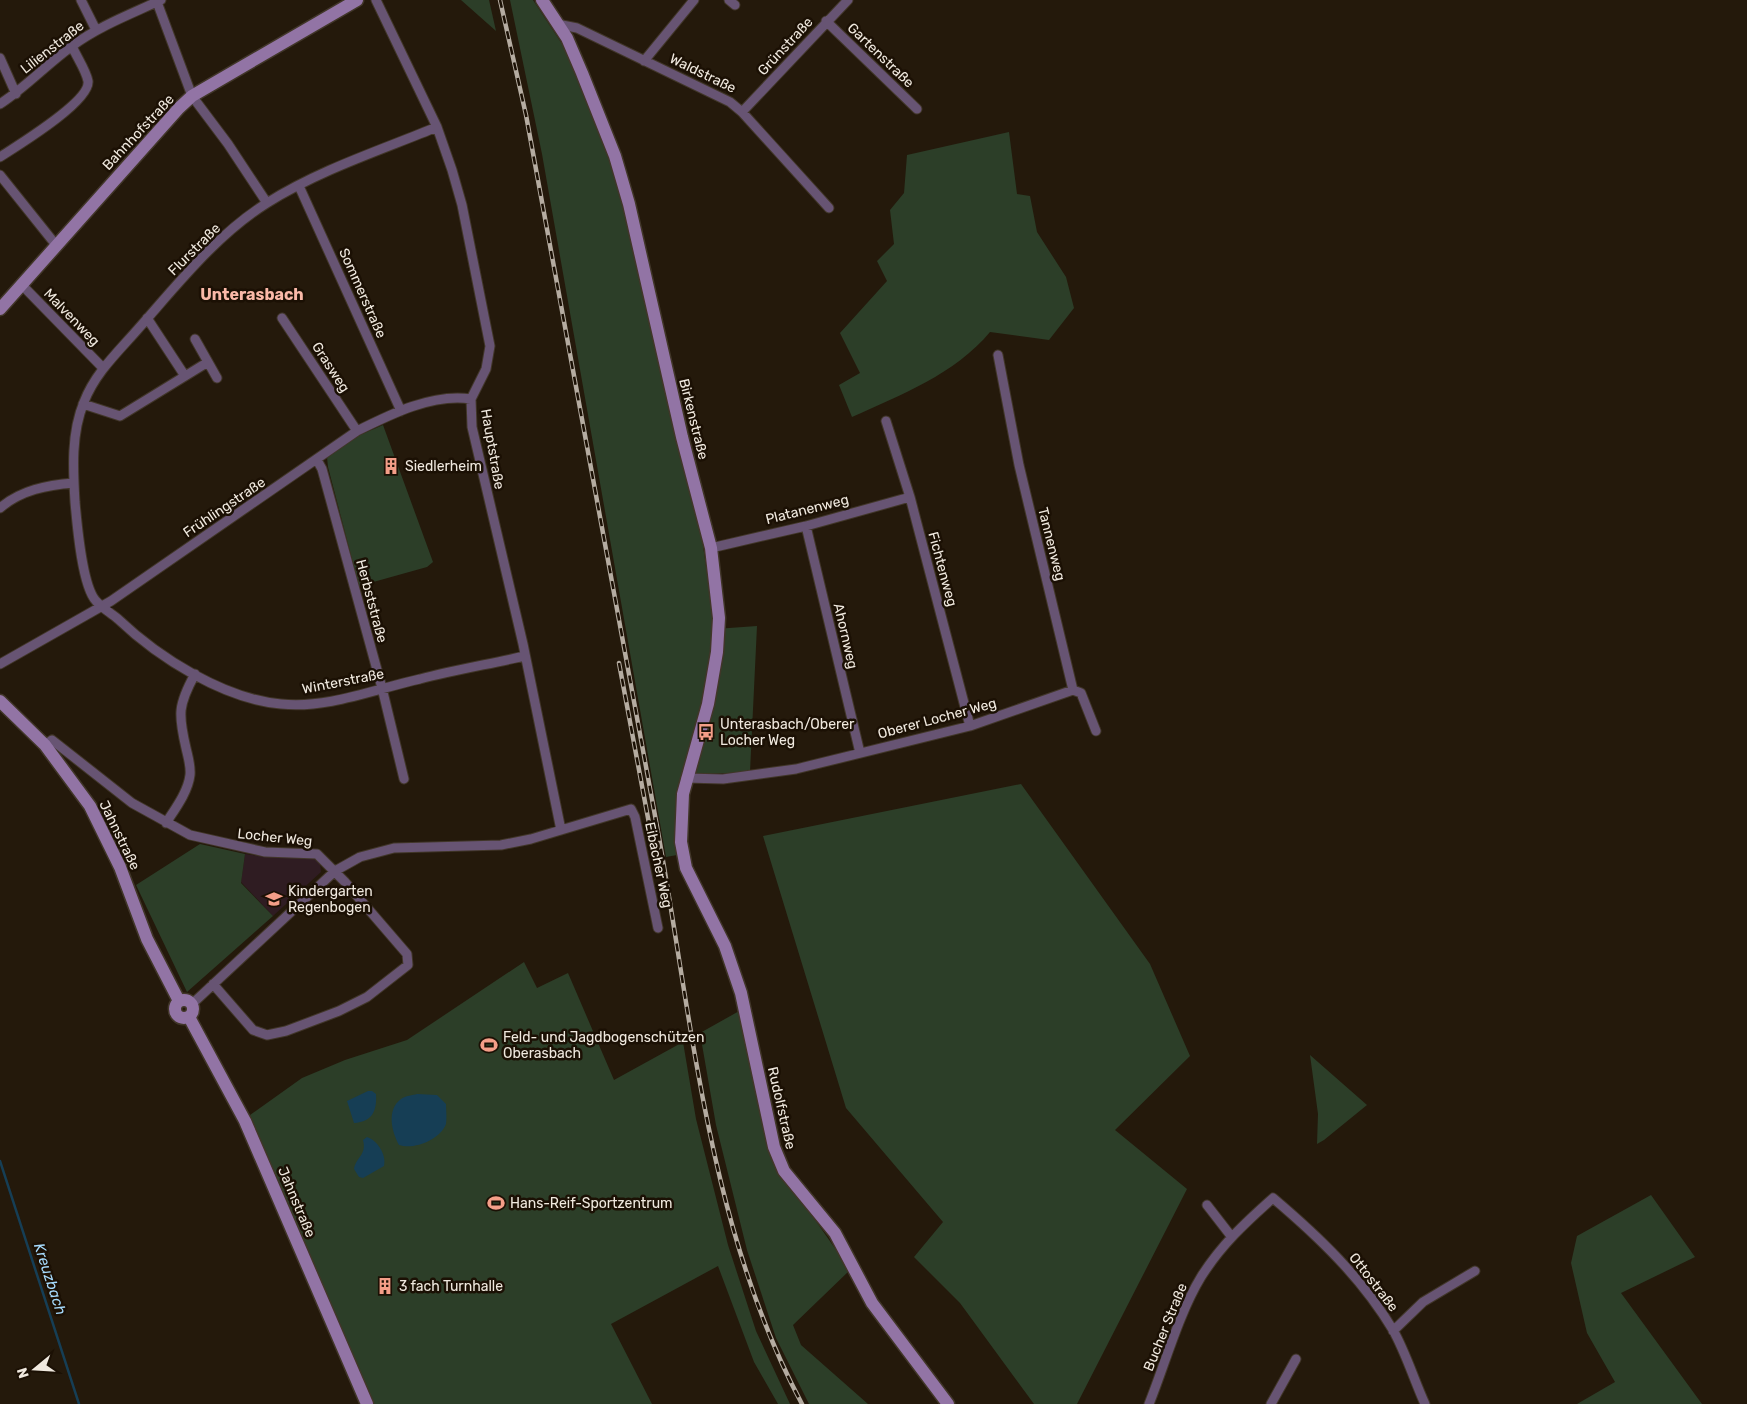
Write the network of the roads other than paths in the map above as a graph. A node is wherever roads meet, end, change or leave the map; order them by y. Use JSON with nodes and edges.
{"nodes":[{"id":1,"x":81,"y":0,"type":"edge"},
{"id":2,"x":357,"y":0,"type":"edge"},
{"id":3,"x":376,"y":0,"type":"edge"},
{"id":4,"x":542,"y":0,"type":"edge"},
{"id":5,"x":694,"y":0,"type":"edge"},
{"id":6,"x":848,"y":0,"type":"edge"},
{"id":7,"x":160,"y":1,"type":"edge"},
{"id":8,"x":826,"y":21,"type":"junction"},
{"id":9,"x":557,"y":24,"type":"junction"},
{"id":10,"x":96,"y":30,"type":"junction"},
{"id":11,"x":72,"y":46,"type":"junction"},
{"id":12,"x":0,"y":58,"type":"edge"},
{"id":13,"x":644,"y":61,"type":"junction"},
{"id":14,"x":16,"y":94,"type":"junction"},
{"id":15,"x":192,"y":96,"type":"junction"},
{"id":16,"x":0,"y":104,"type":"edge"},
{"id":17,"x":917,"y":108,"type":"dead end"},
{"id":18,"x":742,"y":112,"type":"junction"},
{"id":19,"x":438,"y":127,"type":"junction"},
{"id":20,"x":0,"y":157,"type":"edge"},
{"id":21,"x":0,"y":175,"type":"edge"},
{"id":22,"x":299,"y":186,"type":"junction"},
{"id":23,"x":266,"y":203,"type":"junction"},
{"id":24,"x":829,"y":208,"type":"dead end"},
{"id":25,"x":56,"y":245,"type":"junction"},
{"id":26,"x":21,"y":284,"type":"junction"},
{"id":27,"x":0,"y":309,"type":"edge"},
{"id":28,"x":148,"y":318,"type":"junction"},
{"id":29,"x":282,"y":318,"type":"dead end"},
{"id":30,"x":195,"y":339,"type":"dead end"},
{"id":31,"x":998,"y":355,"type":"dead end"},
{"id":32,"x":208,"y":362,"type":"junction"},
{"id":33,"x":103,"y":368,"type":"junction"},
{"id":34,"x":185,"y":376,"type":"junction"},
{"id":35,"x":217,"y":378,"type":"dead end"},
{"id":36,"x":471,"y":399,"type":"junction"},
{"id":37,"x":83,"y":404,"type":"junction"},
{"id":38,"x":401,"y":411,"type":"junction"},
{"id":39,"x":886,"y":420,"type":"dead end"},
{"id":40,"x":357,"y":431,"type":"junction"},
{"id":41,"x":317,"y":460,"type":"junction"},
{"id":42,"x":74,"y":483,"type":"junction"},
{"id":43,"x":910,"y":497,"type":"junction"},
{"id":44,"x":0,"y":508,"type":"edge"},
{"id":45,"x":806,"y":526,"type":"junction"},
{"id":46,"x":711,"y":548,"type":"junction"},
{"id":47,"x":102,"y":606,"type":"junction"},
{"id":48,"x":525,"y":656,"type":"junction"},
{"id":49,"x":0,"y":664,"type":"edge"},
{"id":50,"x":195,"y":674,"type":"junction"},
{"id":51,"x":382,"y":688,"type":"junction"},
{"id":52,"x":1073,"y":690,"type":"junction"},
{"id":53,"x":0,"y":701,"type":"edge"},
{"id":54,"x":970,"y":726,"type":"junction"},
{"id":55,"x":1096,"y":731,"type":"dead end"},
{"id":56,"x":49,"y":742,"type":"junction"},
{"id":57,"x":860,"y":753,"type":"junction"},
{"id":58,"x":686,"y":778,"type":"junction"},
{"id":59,"x":404,"y":779,"type":"dead end"},
{"id":60,"x":166,"y":823,"type":"junction"},
{"id":61,"x":561,"y":830,"type":"junction"},
{"id":62,"x":335,"y":871,"type":"junction"},
{"id":63,"x":658,"y":928,"type":"dead end"},
{"id":64,"x":213,"y":984,"type":"junction"},
{"id":65,"x":190,"y":1010,"type":"junction"},
{"id":66,"x":1273,"y":1198,"type":"joint"},
{"id":67,"x":1207,"y":1205,"type":"dead end"},
{"id":68,"x":1231,"y":1236,"type":"junction"},
{"id":69,"x":1475,"y":1271,"type":"dead end"},
{"id":70,"x":1394,"y":1331,"type":"junction"},
{"id":71,"x":1296,"y":1359,"type":"dead end"},
{"id":72,"x":367,"y":1404,"type":"edge"},
{"id":73,"x":948,"y":1404,"type":"edge"},
{"id":74,"x":1149,"y":1404,"type":"edge"},
{"id":75,"x":1271,"y":1404,"type":"edge"},
{"id":76,"x":1425,"y":1404,"type":"edge"}],
"edges":[{"from":1,"to":10,"type":"street"},
{"from":2,"to":15,"type":"street","name":"Bahnhofstraße"},
{"from":3,"to":19,"type":"street","name":"Hauptstraße"},
{"from":4,"to":9,"type":"street"},
{"from":5,"to":13,"type":"street"},
{"from":6,"to":8,"type":"street","name":"Grünstraße"},
{"from":7,"to":10,"type":"street","name":"Lilienstraße"},
{"from":7,"to":15,"type":"street"},
{"from":8,"to":17,"type":"street","name":"Gartenstraße"},
{"from":8,"to":18,"type":"street","name":"Grünstraße"},
{"from":9,"to":13,"type":"street","name":"Waldstraße"},
{"from":9,"to":46,"type":"street","name":"Birkenstraße"},
{"from":10,"to":11,"type":"street","name":"Lilienstraße"},
{"from":11,"to":14,"type":"street","name":"Lilienstraße"},
{"from":11,"to":20,"type":"street"},
{"from":12,"to":14,"type":"street"},
{"from":13,"to":18,"type":"street","name":"Waldstraße"},
{"from":14,"to":16,"type":"street","name":"Lilienstraße"},
{"from":15,"to":23,"type":"street"},
{"from":15,"to":25,"type":"street","name":"Bahnhofstraße"},
{"from":18,"to":24,"type":"street","name":"Waldstraße"},
{"from":19,"to":22,"type":"street","name":"Flurstraße"},
{"from":19,"to":36,"type":"street","name":"Hauptstraße"},
{"from":21,"to":25,"type":"street"},
{"from":22,"to":23,"type":"street","name":"Flurstraße"},
{"from":22,"to":38,"type":"street","name":"Sommerstraße"},
{"from":23,"to":28,"type":"street","name":"Flurstraße"},
{"from":25,"to":26,"type":"street","name":"Bahnhofstraße"},
{"from":26,"to":27,"type":"street","name":"Bahnhofstraße"},
{"from":26,"to":33,"type":"street","name":"Malvenweg"},
{"from":28,"to":33,"type":"street","name":"Flurstraße"},
{"from":28,"to":34,"type":"street"},
{"from":29,"to":40,"type":"street","name":"Grasweg"},
{"from":30,"to":32,"type":"street"},
{"from":31,"to":52,"type":"street","name":"Tannenweg"},
{"from":32,"to":34,"type":"street"},
{"from":32,"to":35,"type":"street"},
{"from":33,"to":37,"type":"street","name":"Flurstraße"},
{"from":34,"to":37,"type":"street"},
{"from":36,"to":38,"type":"street","name":"Frühlingstraße"},
{"from":36,"to":48,"type":"street","name":"Hauptstraße"},
{"from":37,"to":42,"type":"street","name":"Flurstraße"},
{"from":38,"to":40,"type":"street","name":"Frühlingstraße"},
{"from":39,"to":43,"type":"street","name":"Fichtenweg"},
{"from":40,"to":41,"type":"street","name":"Frühlingstraße"},
{"from":41,"to":47,"type":"street","name":"Frühlingstraße"},
{"from":41,"to":51,"type":"street","name":"Herbststraße"},
{"from":42,"to":44,"type":"street"},
{"from":42,"to":47,"type":"street","name":"Flurstraße"},
{"from":43,"to":45,"type":"street","name":"Platanenweg"},
{"from":43,"to":54,"type":"street","name":"Fichtenweg"},
{"from":45,"to":46,"type":"street","name":"Platanenweg"},
{"from":45,"to":57,"type":"street","name":"Ahornweg"},
{"from":46,"to":58,"type":"street","name":"Birkenstraße"},
{"from":47,"to":49,"type":"street","name":"Frühlingstraße"},
{"from":47,"to":50,"type":"street","name":"Winterstraße"},
{"from":48,"to":51,"type":"street","name":"Winterstraße"},
{"from":48,"to":61,"type":"street","name":"Hauptstraße"},
{"from":50,"to":51,"type":"street","name":"Winterstraße"},
{"from":50,"to":60,"type":"street"},
{"from":51,"to":59,"type":"street","name":"Herbststraße"},
{"from":52,"to":54,"type":"street","name":"Oberer Locher Weg"},
{"from":52,"to":55,"type":"street","name":"Tannenweg"},
{"from":53,"to":56,"type":"street","name":"Jahnstraße"},
{"from":54,"to":57,"type":"street","name":"Oberer Locher Weg"},
{"from":56,"to":60,"type":"street","name":"Locher Weg"},
{"from":56,"to":65,"type":"street","name":"Jahnstraße"},
{"from":57,"to":58,"type":"street","name":"Oberer Locher Weg"},
{"from":58,"to":73,"type":"street","name":"Rudolfstraße"},
{"from":60,"to":62,"type":"street","name":"Locher Weg"},
{"from":61,"to":62,"type":"street"},
{"from":61,"to":63,"type":"street","name":"Eibacher Weg"},
{"from":62,"to":64,"type":"street"},
{"from":62,"to":64,"type":"street","name":"Locher Weg"},
{"from":64,"to":65,"type":"street"},
{"from":65,"to":72,"type":"street","name":"Jahnstraße"},
{"from":66,"to":68,"type":"street","name":"Bucher Straße"},
{"from":66,"to":70,"type":"street","name":"Ottostraße"},
{"from":67,"to":68,"type":"street"},
{"from":68,"to":74,"type":"street","name":"Bucher Straße"},
{"from":69,"to":70,"type":"street"},
{"from":70,"to":76,"type":"street","name":"Ottostraße"},
{"from":71,"to":75,"type":"street"}]}
